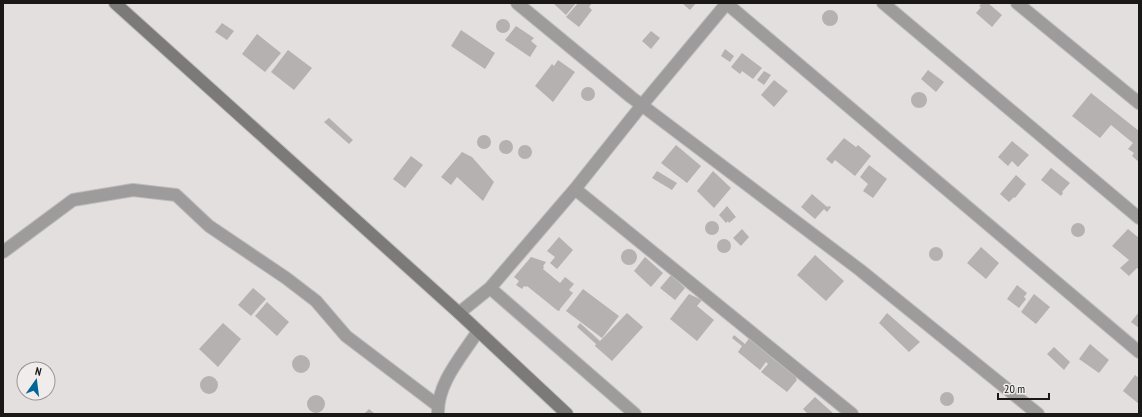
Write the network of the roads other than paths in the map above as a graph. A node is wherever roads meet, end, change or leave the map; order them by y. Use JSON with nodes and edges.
{"nodes":[{"id":1,"x":115,"y":3,"type":"edge"},
{"id":2,"x":517,"y":3,"type":"edge"},
{"id":3,"x":727,"y":3,"type":"edge"},
{"id":4,"x":883,"y":3,"type":"edge"},
{"id":5,"x":1017,"y":3,"type":"edge"},
{"id":6,"x":1139,"y":103,"type":"edge"},
{"id":7,"x":642,"y":105,"type":"junction"},
{"id":8,"x":575,"y":189,"type":"junction"},
{"id":9,"x":1139,"y":218,"type":"edge"},
{"id":10,"x":3,"y":252,"type":"edge"},
{"id":11,"x":490,"y":288,"type":"junction"},
{"id":12,"x":459,"y":313,"type":"junction"},
{"id":13,"x":478,"y":331,"type":"junction"},
{"id":14,"x":1139,"y":352,"type":"edge"},
{"id":15,"x":437,"y":410,"type":"edge"},
{"id":16,"x":567,"y":414,"type":"edge"},
{"id":17,"x":635,"y":414,"type":"edge"},
{"id":18,"x":852,"y":414,"type":"edge"},
{"id":19,"x":1038,"y":414,"type":"edge"}],
"edges":[{"from":1,"to":12,"type":"main road"},
{"from":2,"to":7,"type":"street"},
{"from":3,"to":7,"type":"street"},
{"from":3,"to":14,"type":"street"},
{"from":4,"to":9,"type":"street"},
{"from":5,"to":6,"type":"street"},
{"from":7,"to":8,"type":"street"},
{"from":7,"to":19,"type":"street"},
{"from":8,"to":11,"type":"street"},
{"from":8,"to":18,"type":"street"},
{"from":10,"to":15,"type":"street"},
{"from":11,"to":12,"type":"street"},
{"from":11,"to":17,"type":"street"},
{"from":12,"to":13,"type":"main road"},
{"from":13,"to":15,"type":"street"},
{"from":13,"to":16,"type":"main road"}]}
